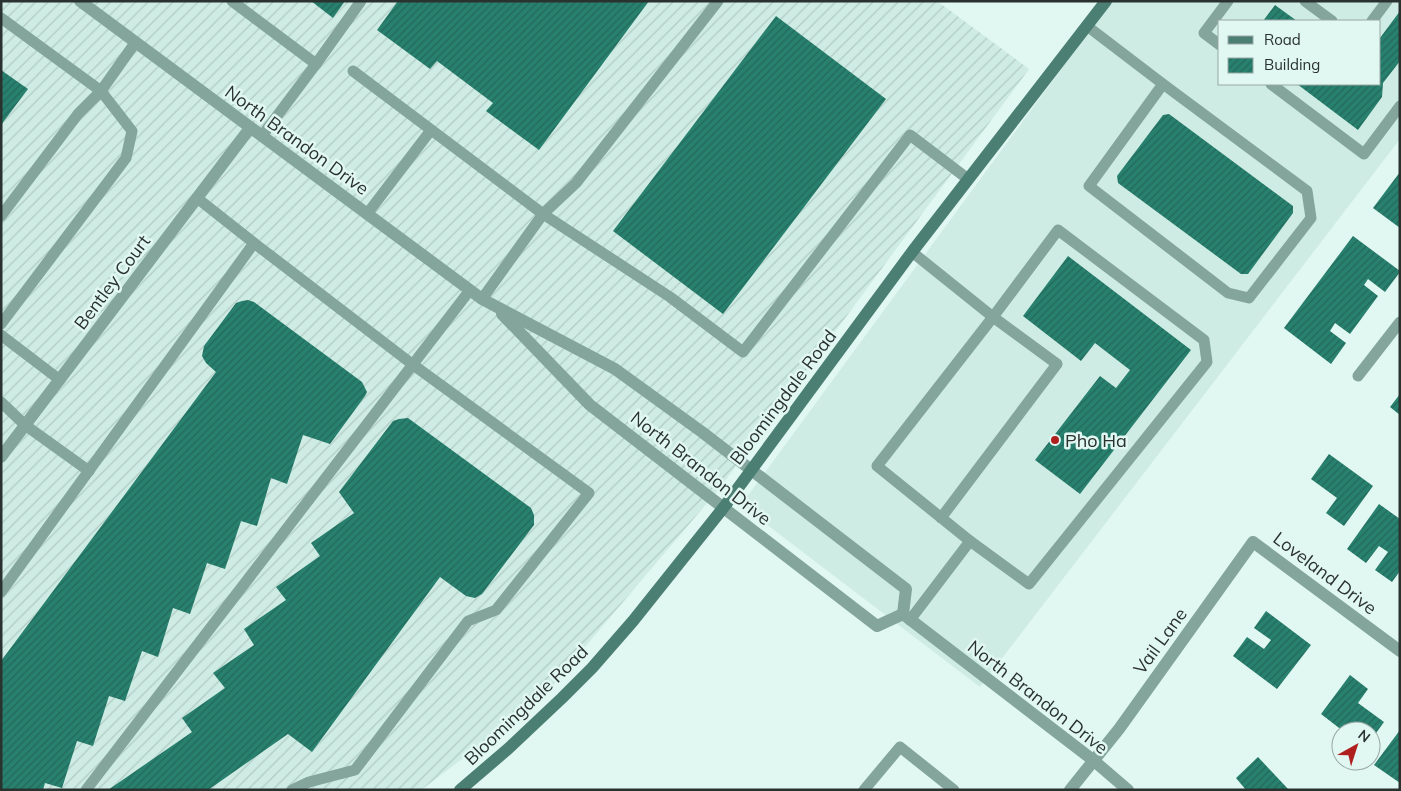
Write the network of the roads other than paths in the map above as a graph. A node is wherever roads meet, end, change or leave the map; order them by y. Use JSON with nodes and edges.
{"nodes":[{"id":1,"x":80,"y":1,"type":"edge"},
{"id":2,"x":232,"y":1,"type":"edge"},
{"id":3,"x":361,"y":1,"type":"edge"},
{"id":4,"x":718,"y":1,"type":"edge"},
{"id":5,"x":1106,"y":1,"type":"edge"},
{"id":6,"x":1228,"y":1,"type":"edge"},
{"id":7,"x":1305,"y":1,"type":"edge"},
{"id":8,"x":1387,"y":1,"type":"edge"},
{"id":9,"x":1,"y":18,"type":"edge"},
{"id":10,"x":1331,"y":20,"type":"edge"},
{"id":11,"x":1373,"y":20,"type":"edge"},
{"id":12,"x":1087,"y":26,"type":"junction"},
{"id":13,"x":135,"y":43,"type":"junction"},
{"id":14,"x":1218,"y":44,"type":"edge"},
{"id":15,"x":316,"y":64,"type":"junction"},
{"id":16,"x":353,"y":71,"type":"dead end"},
{"id":17,"x":1163,"y":84,"type":"junction"},
{"id":18,"x":1272,"y":85,"type":"edge"},
{"id":19,"x":101,"y":91,"type":"junction"},
{"id":20,"x":1400,"y":106,"type":"edge"},
{"id":21,"x":250,"y":128,"type":"junction"},
{"id":22,"x":431,"y":130,"type":"junction"},
{"id":23,"x":262,"y":136,"type":"junction"},
{"id":24,"x":968,"y":179,"type":"junction"},
{"id":25,"x":197,"y":198,"type":"junction"},
{"id":26,"x":367,"y":214,"type":"junction"},
{"id":27,"x":544,"y":214,"type":"junction"},
{"id":28,"x":1,"y":216,"type":"edge"},
{"id":29,"x":254,"y":243,"type":"junction"},
{"id":30,"x":912,"y":252,"type":"junction"},
{"id":31,"x":470,"y":290,"type":"junction"},
{"id":32,"x":488,"y":303,"type":"junction"},
{"id":33,"x":992,"y":317,"type":"junction"},
{"id":34,"x":1400,"y":322,"type":"edge"},
{"id":35,"x":1,"y":324,"type":"edge"},
{"id":36,"x":1,"y":335,"type":"edge"},
{"id":37,"x":412,"y":364,"type":"junction"},
{"id":38,"x":1358,"y":376,"type":"dead end"},
{"id":39,"x":60,"y":380,"type":"junction"},
{"id":40,"x":1,"y":402,"type":"edge"},
{"id":41,"x":25,"y":426,"type":"junction"},
{"id":42,"x":1,"y":457,"type":"edge"},
{"id":43,"x":751,"y":470,"type":"junction"},
{"id":44,"x":89,"y":471,"type":"junction"},
{"id":45,"x":724,"y":507,"type":"junction"},
{"id":46,"x":941,"y":518,"type":"junction"},
{"id":47,"x":970,"y":542,"type":"junction"},
{"id":48,"x":1253,"y":542,"type":"joint"},
{"id":49,"x":1,"y":592,"type":"edge"},
{"id":50,"x":907,"y":617,"type":"junction"},
{"id":51,"x":1400,"y":651,"type":"edge"},
{"id":52,"x":1093,"y":760,"type":"junction"},
{"id":53,"x":86,"y":790,"type":"edge"},
{"id":54,"x":292,"y":790,"type":"edge"},
{"id":55,"x":460,"y":790,"type":"edge"},
{"id":56,"x":864,"y":790,"type":"edge"},
{"id":57,"x":954,"y":790,"type":"edge"},
{"id":58,"x":1070,"y":790,"type":"edge"},
{"id":59,"x":1128,"y":790,"type":"edge"}],
"edges":[{"from":1,"to":13,"type":"street","name":"North Brandon Drive"},
{"from":2,"to":15,"type":"lane"},
{"from":3,"to":15,"type":"lane"},
{"from":4,"to":27,"type":"lane"},
{"from":5,"to":12,"type":"main road","name":"Bloomingdale Road"},
{"from":6,"to":14,"type":"lane"},
{"from":7,"to":10,"type":"lane"},
{"from":8,"to":11,"type":"lane"},
{"from":9,"to":19,"type":"lane"},
{"from":12,"to":17,"type":"lane"},
{"from":12,"to":24,"type":"main road","name":"Bloomingdale Road"},
{"from":13,"to":19,"type":"lane"},
{"from":13,"to":21,"type":"street","name":"North Brandon Drive"},
{"from":15,"to":23,"type":"lane"},
{"from":16,"to":22,"type":"lane"},
{"from":17,"to":17,"type":"lane"},
{"from":18,"to":20,"type":"lane"},
{"from":19,"to":28,"type":"lane"},
{"from":19,"to":35,"type":"lane"},
{"from":21,"to":23,"type":"street","name":"North Brandon Drive"},
{"from":21,"to":25,"type":"street","name":"Bentley Court"},
{"from":22,"to":26,"type":"lane"},
{"from":22,"to":27,"type":"lane"},
{"from":23,"to":26,"type":"street","name":"North Brandon Drive"},
{"from":24,"to":27,"type":"lane"},
{"from":24,"to":30,"type":"main road","name":"Bloomingdale Road"},
{"from":25,"to":29,"type":"lane"},
{"from":25,"to":39,"type":"street","name":"Bentley Court"},
{"from":26,"to":31,"type":"street","name":"North Brandon Drive"},
{"from":27,"to":32,"type":"lane"},
{"from":29,"to":37,"type":"lane"},
{"from":29,"to":44,"type":"lane"},
{"from":30,"to":33,"type":"lane"},
{"from":30,"to":43,"type":"main road","name":"Bloomingdale Road"},
{"from":31,"to":32,"type":"street","name":"North Brandon Drive"},
{"from":31,"to":37,"type":"lane"},
{"from":32,"to":43,"type":"street","name":"North Brandon Drive"},
{"from":32,"to":45,"type":"street","name":"North Brandon Drive"},
{"from":33,"to":46,"type":"lane"},
{"from":33,"to":46,"type":"lane"},
{"from":33,"to":47,"type":"lane"},
{"from":34,"to":38,"type":"lane"},
{"from":36,"to":39,"type":"lane"},
{"from":37,"to":53,"type":"lane"},
{"from":37,"to":54,"type":"lane"},
{"from":39,"to":41,"type":"street","name":"Bentley Court"},
{"from":40,"to":41,"type":"lane"},
{"from":41,"to":42,"type":"street","name":"Bentley Court"},
{"from":41,"to":44,"type":"lane"},
{"from":43,"to":45,"type":"main road","name":"Bloomingdale Road"},
{"from":43,"to":50,"type":"street","name":"North Brandon Drive"},
{"from":44,"to":49,"type":"lane"},
{"from":45,"to":50,"type":"street","name":"North Brandon Drive"},
{"from":45,"to":55,"type":"main road","name":"Bloomingdale Road"},
{"from":46,"to":47,"type":"lane"},
{"from":47,"to":50,"type":"lane"},
{"from":48,"to":51,"type":"street","name":"Loveland Drive"},
{"from":48,"to":52,"type":"street","name":"Vail Lane"},
{"from":50,"to":52,"type":"street","name":"North Brandon Drive"},
{"from":52,"to":58,"type":"street","name":"Vail Lane"},
{"from":52,"to":59,"type":"street","name":"North Brandon Drive"},
{"from":56,"to":57,"type":"lane"}]}
